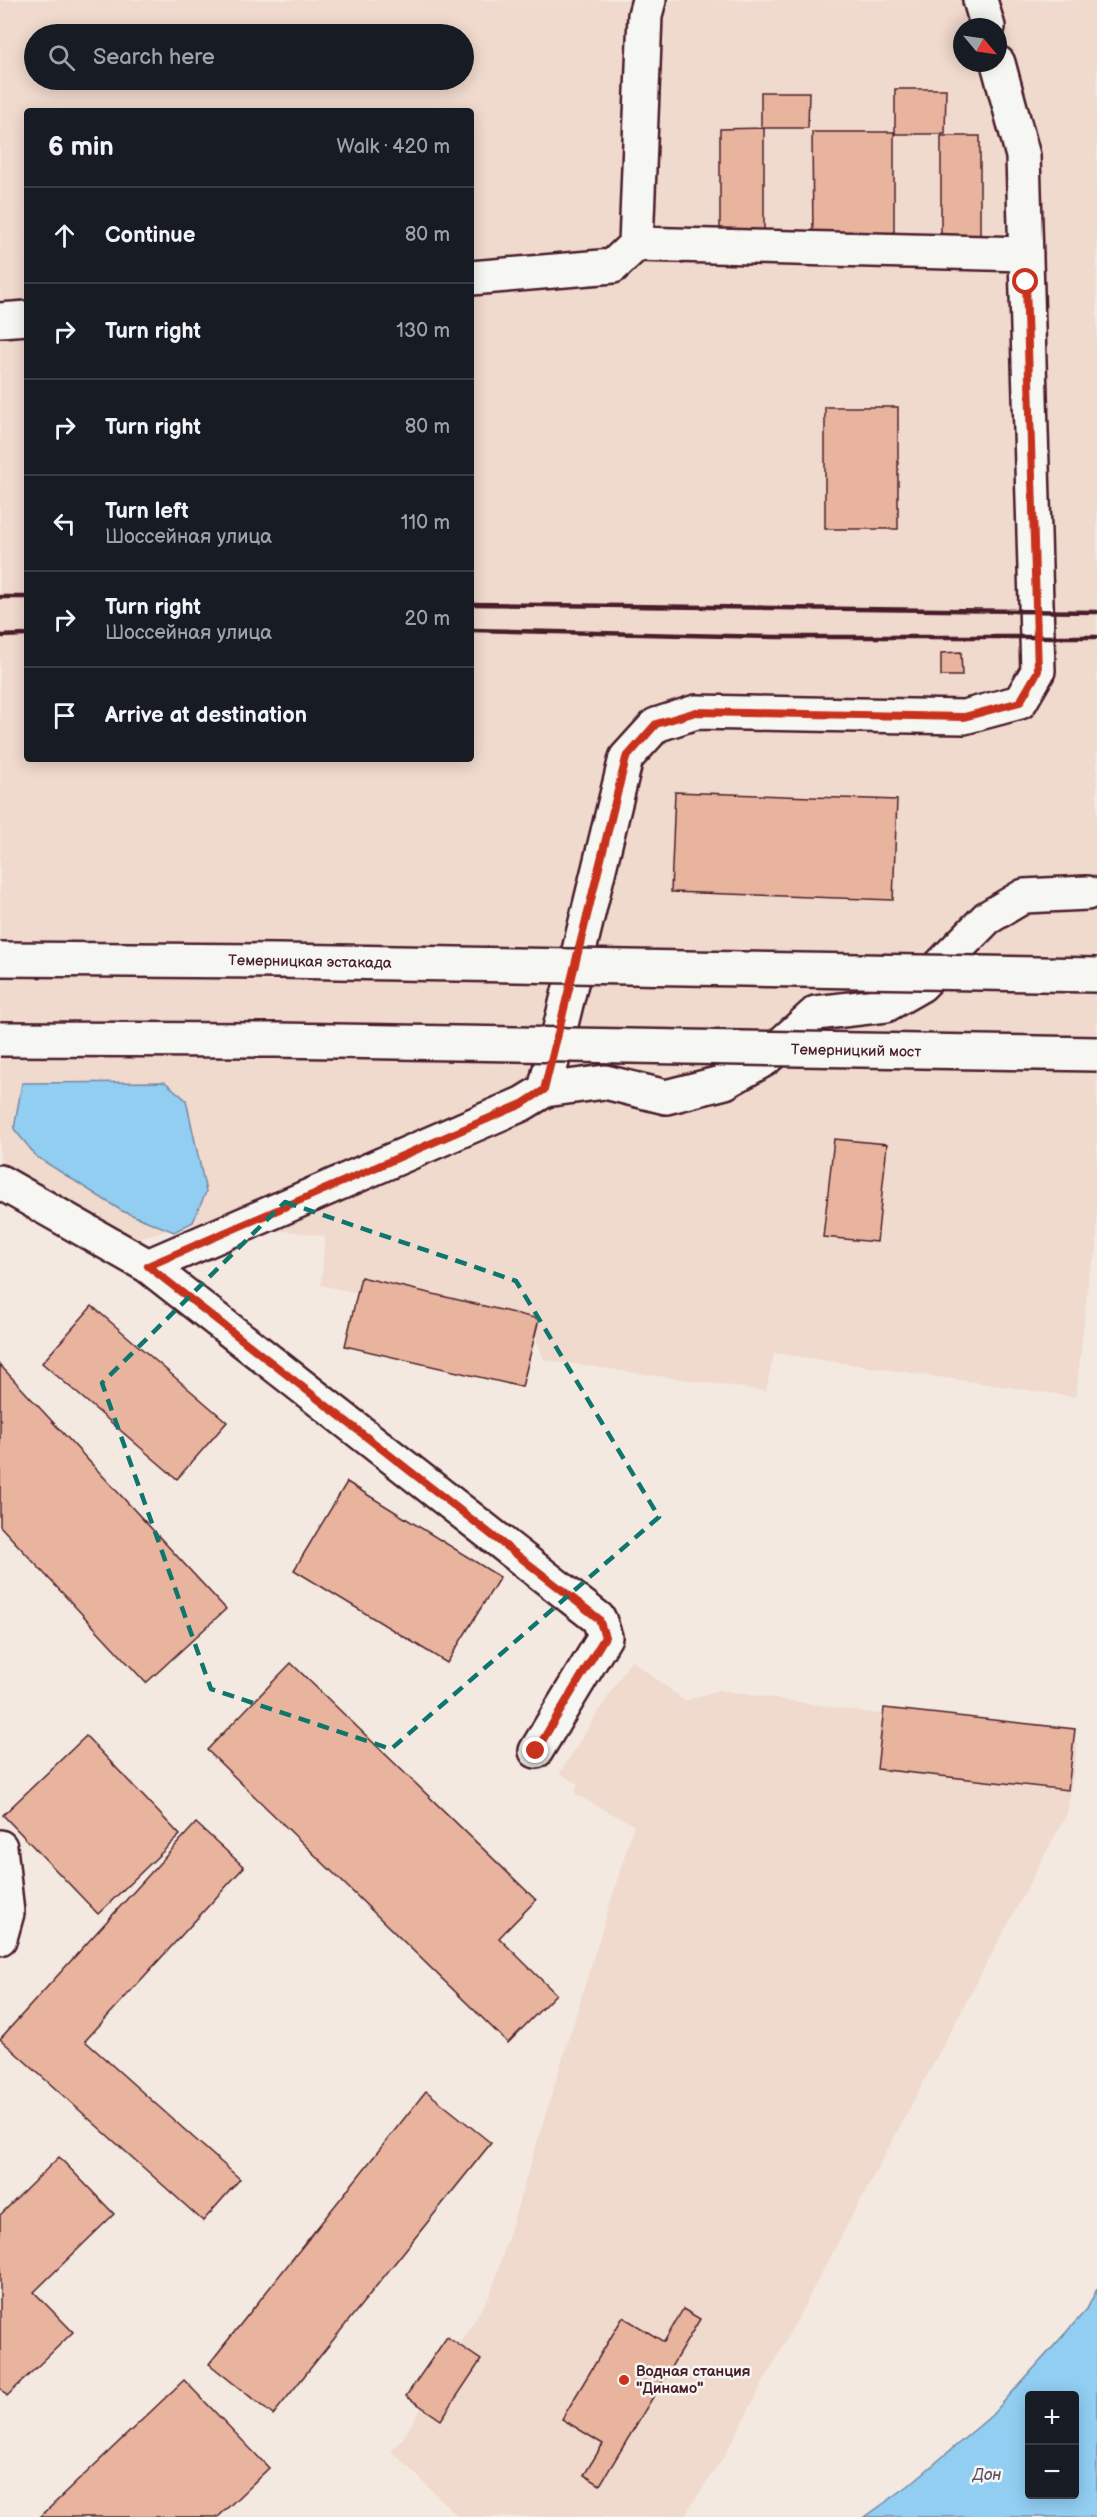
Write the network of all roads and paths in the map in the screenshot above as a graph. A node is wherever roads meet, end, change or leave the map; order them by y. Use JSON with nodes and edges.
{"nodes":[{"id":1,"x":649,"y":0,"type":"edge"},
{"id":2,"x":980,"y":0,"type":"edge"},
{"id":3,"x":985,"y":18,"type":"edge"},
{"id":4,"x":1000,"y":72,"type":"edge"},
{"id":5,"x":636,"y":244,"type":"junction"},
{"id":6,"x":1026,"y":254,"type":"junction"},
{"id":7,"x":474,"y":278,"type":"edge"},
{"id":8,"x":24,"y":318,"type":"edge"},
{"id":9,"x":0,"y":320,"type":"edge"},
{"id":10,"x":1087,"y":893,"type":"dead end"},
{"id":11,"x":0,"y":959,"type":"edge"},
{"id":12,"x":1097,"y":975,"type":"edge"},
{"id":13,"x":0,"y":1039,"type":"edge"},
{"id":14,"x":1097,"y":1054,"type":"edge"},
{"id":15,"x":544,"y":1090,"type":"junction"},
{"id":16,"x":0,"y":1182,"type":"edge"},
{"id":17,"x":148,"y":1266,"type":"junction"},
{"id":18,"x":536,"y":1751,"type":"dead end"},
{"id":19,"x":0,"y":1847,"type":"edge"},
{"id":20,"x":0,"y":1938,"type":"edge"}],
"edges":[{"from":1,"to":5,"type":"main road"},
{"from":2,"to":3,"type":"main road"},
{"from":4,"to":6,"type":"main road"},
{"from":5,"to":6,"type":"main road"},
{"from":5,"to":7,"type":"main road"},
{"from":6,"to":15,"type":"main road"},
{"from":8,"to":9,"type":"main road"},
{"from":10,"to":15,"type":"main road"},
{"from":11,"to":12,"type":"main road","name":"Темерницкая эстакада","bridge":true},
{"from":13,"to":14,"type":"main road","name":"Темерницкий мост","bridge":true},
{"from":15,"to":17,"type":"main road"},
{"from":16,"to":17,"type":"main road"},
{"from":17,"to":18,"type":"main road"},
{"from":19,"to":20,"type":"main road"}]}
